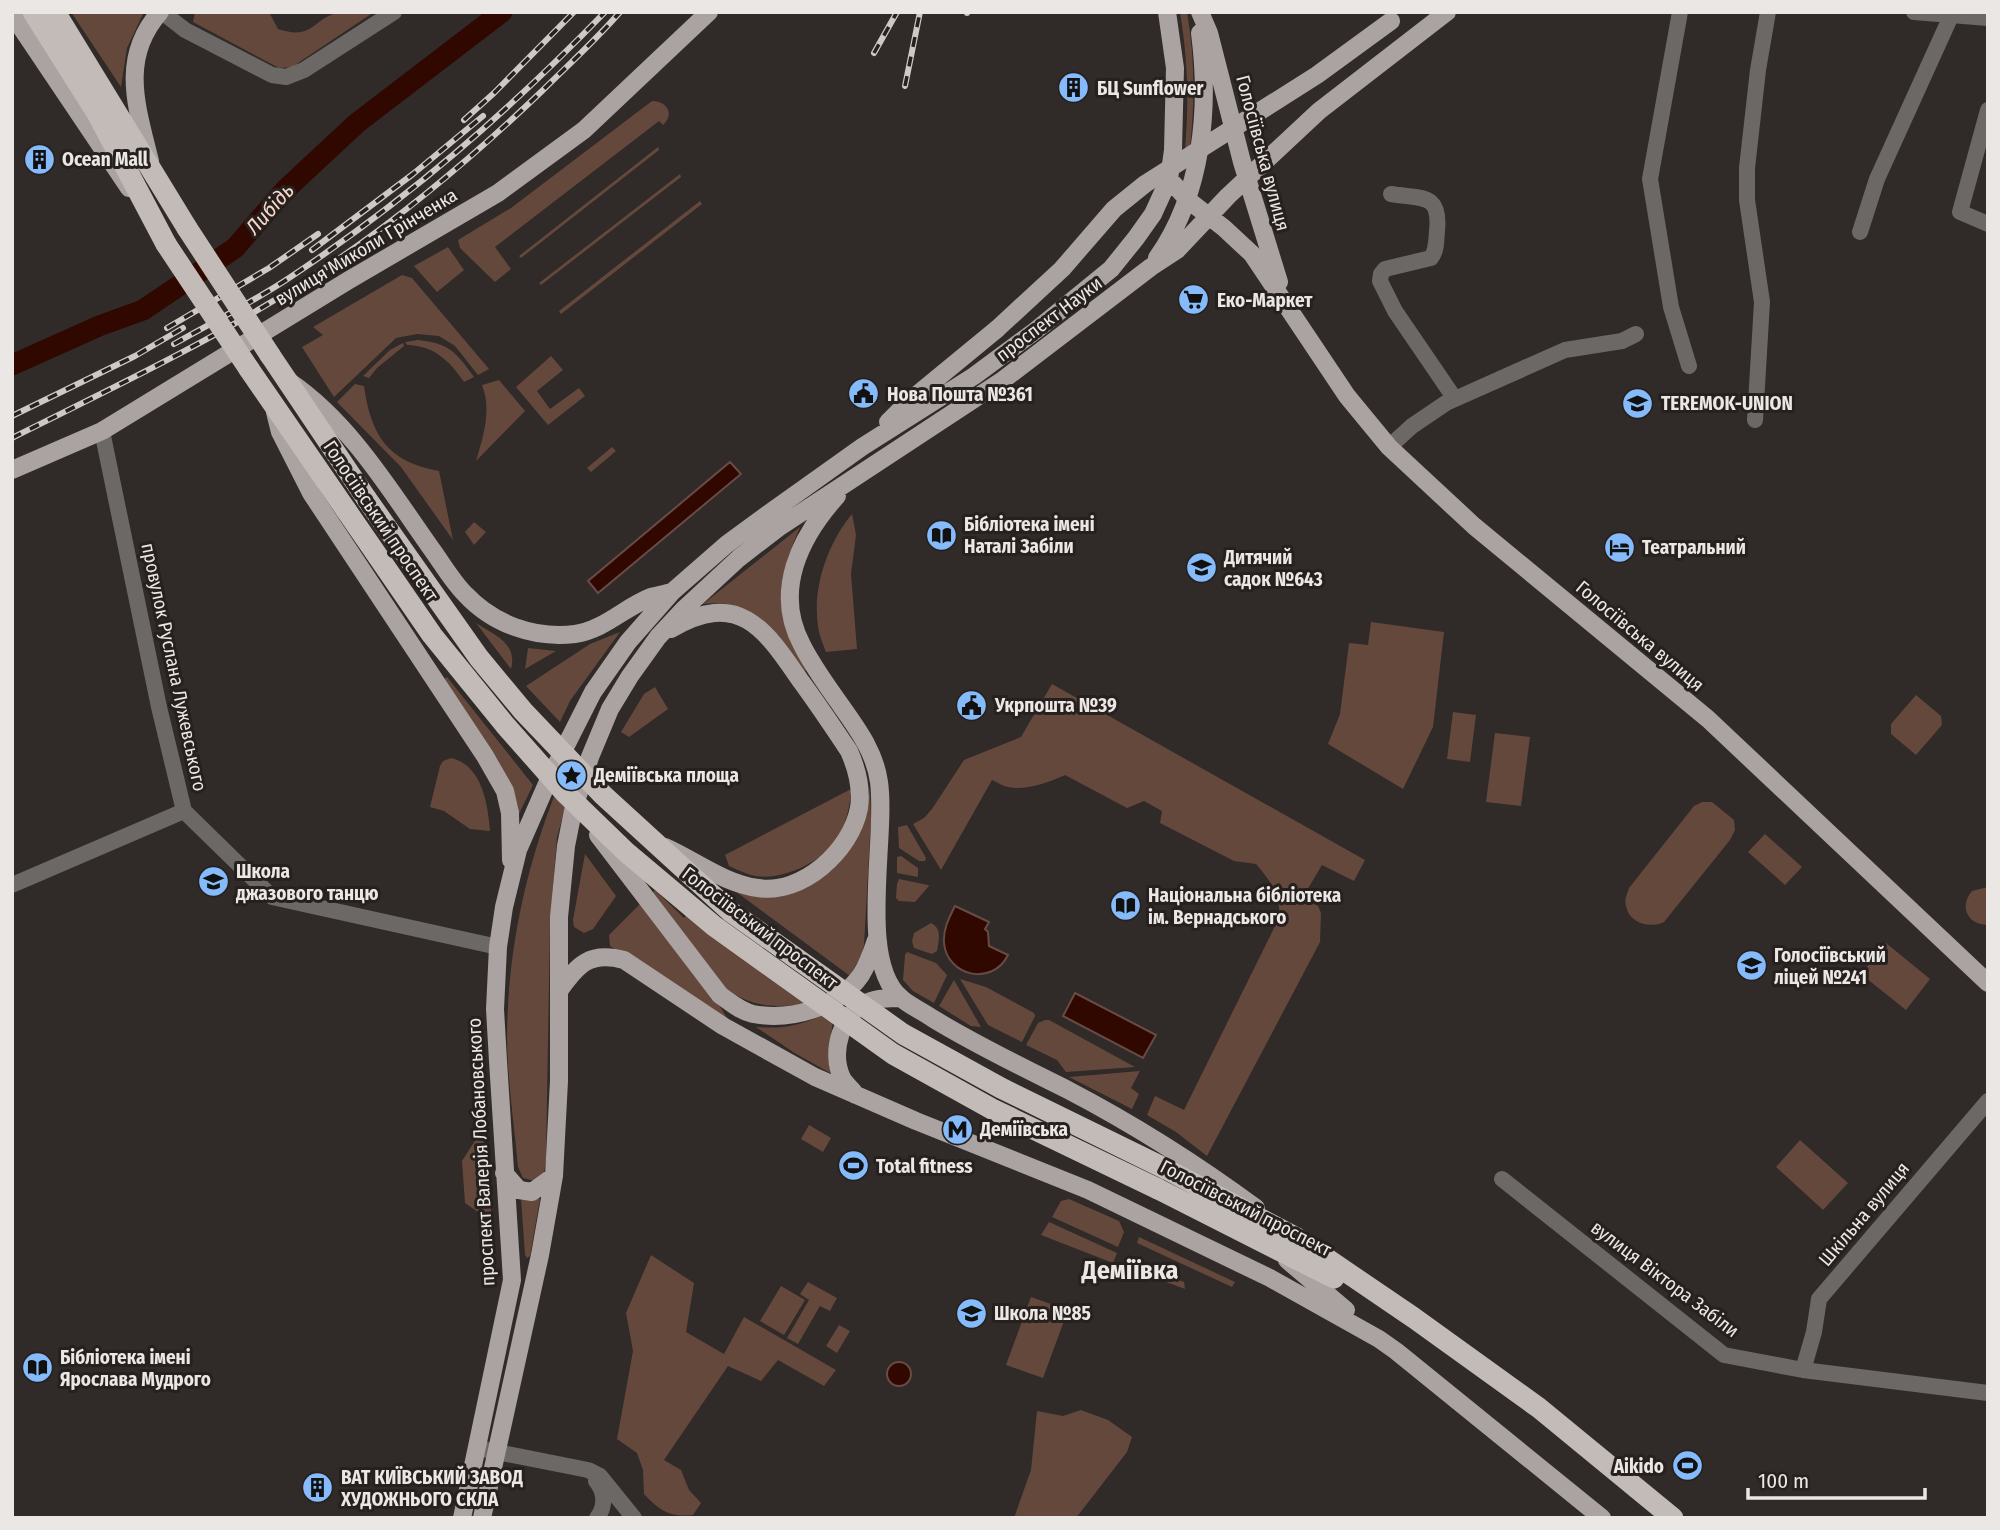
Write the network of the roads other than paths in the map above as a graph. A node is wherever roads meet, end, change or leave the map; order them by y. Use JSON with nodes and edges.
{"nodes":[{"id":1,"x":33,"y":12,"type":"edge"},
{"id":2,"x":55,"y":12,"type":"edge"},
{"id":3,"x":161,"y":12,"type":"edge"},
{"id":4,"x":394,"y":12,"type":"edge"},
{"id":5,"x":709,"y":12,"type":"edge"},
{"id":6,"x":1167,"y":12,"type":"edge"},
{"id":7,"x":1198,"y":12,"type":"edge"},
{"id":8,"x":1447,"y":12,"type":"edge"},
{"id":9,"x":1679,"y":12,"type":"edge"},
{"id":10,"x":1769,"y":12,"type":"edge"},
{"id":11,"x":1914,"y":12,"type":"edge"},
{"id":12,"x":12,"y":14,"type":"edge"},
{"id":13,"x":1951,"y":16,"type":"junction"},
{"id":14,"x":1397,"y":17,"type":"edge"},
{"id":15,"x":1988,"y":19,"type":"edge"},
{"id":16,"x":105,"y":109,"type":"junction"},
{"id":17,"x":1988,"y":110,"type":"edge"},
{"id":18,"x":153,"y":171,"type":"junction"},
{"id":19,"x":1169,"y":179,"type":"junction"},
{"id":20,"x":1247,"y":179,"type":"junction"},
{"id":21,"x":1391,"y":194,"type":"dead end"},
{"id":22,"x":1188,"y":200,"type":"junction"},
{"id":23,"x":146,"y":208,"type":"junction"},
{"id":24,"x":1210,"y":216,"type":"junction"},
{"id":25,"x":1988,"y":224,"type":"edge"},
{"id":26,"x":1860,"y":232,"type":"dead end"},
{"id":27,"x":1151,"y":267,"type":"junction"},
{"id":28,"x":1287,"y":304,"type":"junction"},
{"id":29,"x":1636,"y":334,"type":"dead end"},
{"id":30,"x":1689,"y":366,"type":"dead end"},
{"id":31,"x":285,"y":379,"type":"junction"},
{"id":32,"x":1455,"y":399,"type":"junction"},
{"id":33,"x":272,"y":402,"type":"junction"},
{"id":34,"x":1755,"y":420,"type":"dead end"},
{"id":35,"x":102,"y":431,"type":"junction"},
{"id":36,"x":862,"y":447,"type":"junction"},
{"id":37,"x":1389,"y":447,"type":"junction"},
{"id":38,"x":12,"y":470,"type":"edge"},
{"id":39,"x":854,"y":478,"type":"junction"},
{"id":40,"x":671,"y":592,"type":"junction"},
{"id":41,"x":658,"y":637,"type":"junction"},
{"id":42,"x":565,"y":794,"type":"junction"},
{"id":43,"x":184,"y":811,"type":"junction"},
{"id":44,"x":649,"y":840,"type":"junction"},
{"id":45,"x":511,"y":874,"type":"junction"},
{"id":46,"x":12,"y":885,"type":"edge"},
{"id":47,"x":877,"y":936,"type":"junction"},
{"id":48,"x":498,"y":947,"type":"junction"},
{"id":49,"x":1988,"y":982,"type":"edge"},
{"id":50,"x":559,"y":991,"type":"junction"},
{"id":51,"x":720,"y":995,"type":"junction"},
{"id":52,"x":901,"y":998,"type":"junction"},
{"id":53,"x":748,"y":1041,"type":"junction"},
{"id":54,"x":859,"y":1097,"type":"junction"},
{"id":55,"x":1988,"y":1101,"type":"edge"},
{"id":56,"x":504,"y":1173,"type":"junction"},
{"id":57,"x":554,"y":1176,"type":"junction"},
{"id":58,"x":1162,"y":1179,"type":"junction"},
{"id":59,"x":1502,"y":1179,"type":"dead end"},
{"id":60,"x":1295,"y":1237,"type":"junction"},
{"id":61,"x":1269,"y":1244,"type":"junction"},
{"id":62,"x":1414,"y":1318,"type":"junction"},
{"id":63,"x":1378,"y":1339,"type":"junction"},
{"id":64,"x":1803,"y":1370,"type":"junction"},
{"id":65,"x":1988,"y":1393,"type":"edge"},
{"id":66,"x":477,"y":1448,"type":"junction"},
{"id":67,"x":496,"y":1452,"type":"junction"},
{"id":68,"x":588,"y":1470,"type":"junction"},
{"id":69,"x":462,"y":1516,"type":"edge"},
{"id":70,"x":482,"y":1518,"type":"edge"},
{"id":71,"x":597,"y":1518,"type":"edge"},
{"id":72,"x":634,"y":1518,"type":"edge"},
{"id":73,"x":1602,"y":1518,"type":"edge"},
{"id":74,"x":1674,"y":1518,"type":"edge"}],
"edges":[{"from":1,"to":16,"type":"highway"},
{"from":2,"to":16,"type":"highway"},
{"from":3,"to":4,"type":"street"},
{"from":3,"to":18,"type":"main road"},
{"from":5,"to":35,"type":"main road","name":"вулиця Миколи Грінченка"},
{"from":6,"to":19,"type":"main road","name":"проспект Науки"},
{"from":7,"to":20,"type":"main road","name":"Голосіївська вулиця"},
{"from":7,"to":22,"type":"main road"},
{"from":8,"to":20,"type":"main road","name":"проспект Науки"},
{"from":9,"to":30,"type":"street"},
{"from":10,"to":34,"type":"street"},
{"from":11,"to":13,"type":"street"},
{"from":12,"to":23,"type":"main road"},
{"from":13,"to":15,"type":"street"},
{"from":13,"to":26,"type":"street"},
{"from":14,"to":36,"type":"main road","name":"проспект Науки","bridge":true},
{"from":16,"to":18,"type":"highway","name":"Голосіївський проспект"},
{"from":16,"to":23,"type":"highway","name":"Голосіївський проспект"},
{"from":17,"to":25,"type":"street"},
{"from":18,"to":31,"type":"highway","name":"Голосіївський проспект","bridge":true},
{"from":19,"to":22,"type":"main road","name":"Голосіївська вулиця"},
{"from":19,"to":36,"type":"main road","name":"проспект Науки"},
{"from":20,"to":24,"type":"main road","name":"проспект Науки"},
{"from":20,"to":28,"type":"main road","name":"Голосіївська вулиця"},
{"from":21,"to":32,"type":"street"},
{"from":22,"to":24,"type":"main road","name":"Голосіївська вулиця"},
{"from":22,"to":27,"type":"main road"},
{"from":23,"to":33,"type":"highway","name":"Голосіївський проспект","bridge":true},
{"from":24,"to":27,"type":"main road","name":"проспект Науки"},
{"from":24,"to":28,"type":"main road","name":"Голосіївська вулиця"},
{"from":27,"to":39,"type":"main road","name":"проспект Науки"},
{"from":28,"to":37,"type":"main road","name":"Голосіївська вулиця"},
{"from":29,"to":32,"type":"street"},
{"from":31,"to":40,"type":"main road"},
{"from":31,"to":44,"type":"highway","name":"Голосіївський проспект","bridge":true},
{"from":32,"to":37,"type":"street"},
{"from":33,"to":42,"type":"highway","name":"Голосіївський проспект","bridge":true},
{"from":33,"to":45,"type":"main road"},
{"from":35,"to":38,"type":"main road","name":"вулиця Миколи Грінченка"},
{"from":35,"to":43,"type":"street","name":"провулок Руслана Лужевського"},
{"from":36,"to":40,"type":"main road","name":"проспект Науки"},
{"from":37,"to":49,"type":"main road","name":"Голосіївська вулиця"},
{"from":39,"to":41,"type":"main road","name":"проспект Науки"},
{"from":39,"to":47,"type":"main road"},
{"from":40,"to":45,"type":"main road"},
{"from":41,"to":44,"type":"main road","bridge":true},
{"from":41,"to":50,"type":"main road"},
{"from":42,"to":51,"type":"main road","bridge":true},
{"from":42,"to":58,"type":"highway","name":"Голосіївський проспект","bridge":true},
{"from":43,"to":46,"type":"street"},
{"from":43,"to":48,"type":"street","name":"провулок Руслана Лужевського"},
{"from":44,"to":58,"type":"highway","name":"Голосіївський проспект","bridge":true},
{"from":45,"to":48,"type":"main road"},
{"from":47,"to":51,"type":"main road"},
{"from":47,"to":52,"type":"main road"},
{"from":48,"to":56,"type":"main road","name":"проспект Валерія Лобановського"},
{"from":50,"to":53,"type":"main road"},
{"from":50,"to":57,"type":"main road"},
{"from":51,"to":53,"type":"main road"},
{"from":52,"to":54,"type":"main road"},
{"from":52,"to":60,"type":"main road"},
{"from":53,"to":54,"type":"main road"},
{"from":54,"to":63,"type":"main road"},
{"from":55,"to":64,"type":"street","name":"Шкільна вулиця"},
{"from":56,"to":57,"type":"main road"},
{"from":56,"to":66,"type":"main road","name":"проспект Валерія Лобановського"},
{"from":57,"to":67,"type":"main road"},
{"from":58,"to":60,"type":"highway","name":"Голосіївський проспект"},
{"from":58,"to":61,"type":"highway","name":"Голосіївський проспект"},
{"from":59,"to":64,"type":"street","name":"вулиця Віктора Забіли"},
{"from":60,"to":62,"type":"highway","name":"Голосіївський проспект"},
{"from":61,"to":62,"type":"highway","name":"Голосіївський проспект"},
{"from":61,"to":63,"type":"main road"},
{"from":62,"to":74,"type":"highway","name":"Голосіївський проспект"},
{"from":63,"to":73,"type":"main road"},
{"from":64,"to":65,"type":"street","name":"вулиця Віктора Забіли"},
{"from":66,"to":67,"type":"street"},
{"from":66,"to":69,"type":"main road","name":"проспект Валерія Лобановського"},
{"from":67,"to":68,"type":"street"},
{"from":67,"to":70,"type":"main road"},
{"from":68,"to":71,"type":"street"},
{"from":68,"to":72,"type":"street"},
{"from":69,"to":70,"type":"street"}]}
